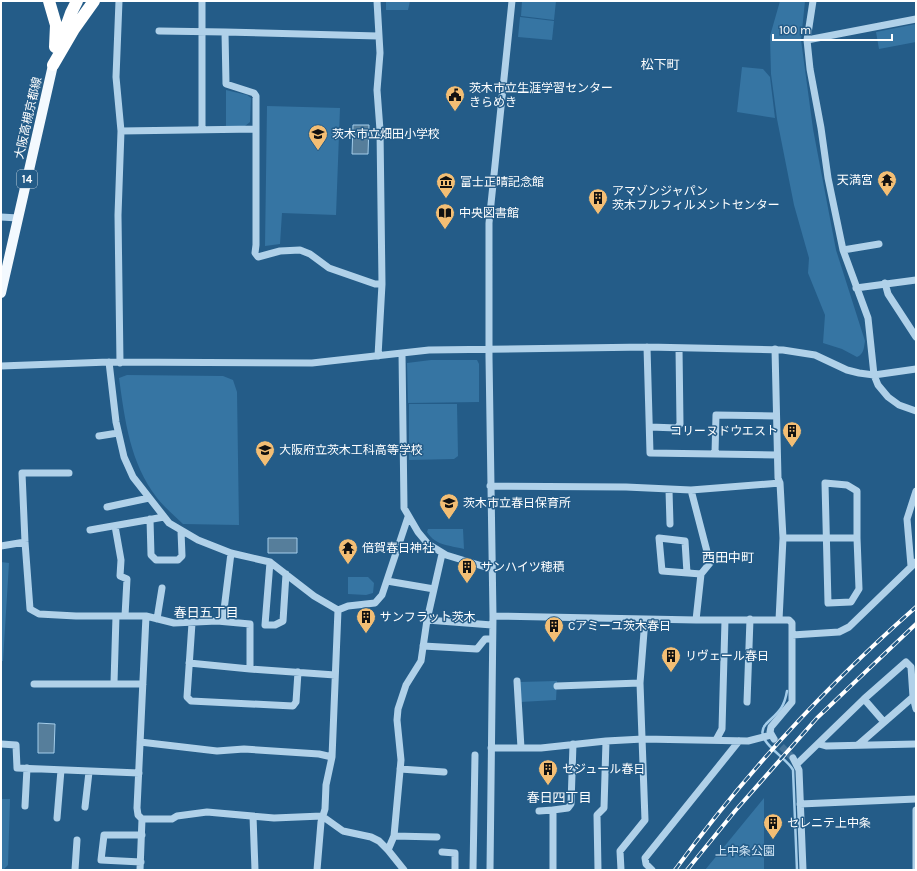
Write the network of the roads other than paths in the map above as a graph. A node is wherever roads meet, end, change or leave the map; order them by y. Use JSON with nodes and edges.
{"nodes":[{"id":1,"x":44,"y":1,"type":"edge"},
{"id":2,"x":49,"y":1,"type":"edge"},
{"id":3,"x":77,"y":1,"type":"edge"},
{"id":4,"x":94,"y":1,"type":"edge"},
{"id":5,"x":119,"y":1,"type":"edge"},
{"id":6,"x":202,"y":1,"type":"edge"},
{"id":7,"x":377,"y":1,"type":"edge"},
{"id":8,"x":512,"y":1,"type":"edge"},
{"id":9,"x":813,"y":1,"type":"edge"},
{"id":10,"x":53,"y":16,"type":"junction"},
{"id":11,"x":916,"y":19,"type":"edge"},
{"id":12,"x":159,"y":31,"type":"dead end"},
{"id":13,"x":202,"y":32,"type":"junction"},
{"id":14,"x":225,"y":32,"type":"junction"},
{"id":15,"x":378,"y":36,"type":"junction"},
{"id":16,"x":807,"y":40,"type":"junction"},
{"id":17,"x":53,"y":65,"type":"junction"},
{"id":18,"x":256,"y":129,"type":"junction"},
{"id":19,"x":202,"y":130,"type":"junction"},
{"id":20,"x":121,"y":131,"type":"junction"},
{"id":21,"x":1,"y":217,"type":"edge"},
{"id":22,"x":18,"y":218,"type":"junction"},
{"id":23,"x":879,"y":244,"type":"dead end"},
{"id":24,"x":843,"y":250,"type":"junction"},
{"id":25,"x":916,"y":280,"type":"edge"},
{"id":26,"x":382,"y":284,"type":"junction"},
{"id":27,"x":885,"y":284,"type":"junction"},
{"id":28,"x":856,"y":288,"type":"junction"},
{"id":29,"x":1,"y":293,"type":"edge"},
{"id":30,"x":916,"y":337,"type":"edge"},
{"id":31,"x":647,"y":347,"type":"junction"},
{"id":32,"x":679,"y":348,"type":"junction"},
{"id":33,"x":775,"y":349,"type":"junction"},
{"id":34,"x":489,"y":350,"type":"junction"},
{"id":35,"x":402,"y":352,"type":"junction"},
{"id":36,"x":378,"y":356,"type":"junction"},
{"id":37,"x":109,"y":362,"type":"junction"},
{"id":38,"x":120,"y":362,"type":"junction"},
{"id":39,"x":1,"y":366,"type":"edge"},
{"id":40,"x":916,"y":369,"type":"edge"},
{"id":41,"x":874,"y":374,"type":"junction"},
{"id":42,"x":916,"y":412,"type":"edge"},
{"id":43,"x":776,"y":416,"type":"junction"},
{"id":44,"x":650,"y":427,"type":"junction"},
{"id":45,"x":118,"y":432,"type":"junction"},
{"id":46,"x":99,"y":436,"type":"dead end"},
{"id":47,"x":715,"y":454,"type":"junction"},
{"id":48,"x":777,"y":454,"type":"junction"},
{"id":49,"x":69,"y":474,"type":"dead end"},
{"id":50,"x":780,"y":483,"type":"junction"},
{"id":51,"x":490,"y":486,"type":"junction"},
{"id":52,"x":669,"y":490,"type":"junction"},
{"id":53,"x":691,"y":490,"type":"junction"},
{"id":54,"x":916,"y":491,"type":"edge"},
{"id":55,"x":149,"y":498,"type":"junction"},
{"id":56,"x":107,"y":507,"type":"dead end"},
{"id":57,"x":164,"y":517,"type":"junction"},
{"id":58,"x":408,"y":517,"type":"junction"},
{"id":59,"x":150,"y":519,"type":"junction"},
{"id":60,"x":670,"y":524,"type":"dead end"},
{"id":61,"x":115,"y":526,"type":"junction"},
{"id":62,"x":90,"y":530,"type":"dead end"},
{"id":63,"x":181,"y":531,"type":"junction"},
{"id":64,"x":783,"y":538,"type":"junction"},
{"id":65,"x":827,"y":538,"type":"junction"},
{"id":66,"x":857,"y":538,"type":"junction"},
{"id":67,"x":24,"y":542,"type":"junction"},
{"id":68,"x":1,"y":546,"type":"edge"},
{"id":69,"x":231,"y":553,"type":"junction"},
{"id":70,"x":442,"y":554,"type":"junction"},
{"id":71,"x":270,"y":562,"type":"junction"},
{"id":72,"x":913,"y":564,"type":"edge"},
{"id":73,"x":492,"y":569,"type":"junction"},
{"id":74,"x":687,"y":573,"type":"junction"},
{"id":75,"x":286,"y":574,"type":"junction"},
{"id":76,"x":701,"y":574,"type":"junction"},
{"id":77,"x":387,"y":581,"type":"junction"},
{"id":78,"x":162,"y":588,"type":"dead end"},
{"id":79,"x":434,"y":589,"type":"junction"},
{"id":80,"x":338,"y":610,"type":"junction"},
{"id":81,"x":116,"y":616,"type":"junction"},
{"id":82,"x":125,"y":616,"type":"junction"},
{"id":83,"x":146,"y":616,"type":"junction"},
{"id":84,"x":493,"y":616,"type":"junction"},
{"id":85,"x":157,"y":619,"type":"junction"},
{"id":86,"x":644,"y":619,"type":"junction"},
{"id":87,"x":750,"y":619,"type":"junction"},
{"id":88,"x":427,"y":620,"type":"junction"},
{"id":89,"x":696,"y":620,"type":"junction"},
{"id":90,"x":725,"y":620,"type":"junction"},
{"id":91,"x":779,"y":620,"type":"junction"},
{"id":92,"x":217,"y":621,"type":"junction"},
{"id":93,"x":192,"y":622,"type":"junction"},
{"id":94,"x":492,"y":624,"type":"junction"},
{"id":95,"x":792,"y":635,"type":"junction"},
{"id":96,"x":492,"y":639,"type":"junction"},
{"id":97,"x":422,"y":646,"type":"junction"},
{"id":98,"x":189,"y":663,"type":"junction"},
{"id":99,"x":250,"y":669,"type":"junction"},
{"id":100,"x":298,"y":672,"type":"junction"},
{"id":101,"x":913,"y":673,"type":"edge"},
{"id":102,"x":335,"y":675,"type":"junction"},
{"id":103,"x":517,"y":681,"type":"dead end"},
{"id":104,"x":114,"y":683,"type":"junction"},
{"id":105,"x":640,"y":683,"type":"junction"},
{"id":106,"x":34,"y":684,"type":"dead end"},
{"id":107,"x":143,"y":684,"type":"junction"},
{"id":108,"x":557,"y":686,"type":"dead end"},
{"id":109,"x":913,"y":697,"type":"junction"},
{"id":110,"x":864,"y":699,"type":"junction"},
{"id":111,"x":748,"y":702,"type":"dead end"},
{"id":112,"x":916,"y":709,"type":"edge"},
{"id":113,"x":884,"y":722,"type":"junction"},
{"id":114,"x":643,"y":740,"type":"junction"},
{"id":115,"x":716,"y":740,"type":"junction"},
{"id":116,"x":606,"y":741,"type":"junction"},
{"id":117,"x":140,"y":742,"type":"junction"},
{"id":118,"x":739,"y":742,"type":"junction"},
{"id":119,"x":1,"y":744,"type":"edge"},
{"id":120,"x":573,"y":744,"type":"junction"},
{"id":121,"x":818,"y":744,"type":"junction"},
{"id":122,"x":916,"y":744,"type":"edge"},
{"id":123,"x":858,"y":745,"type":"junction"},
{"id":124,"x":491,"y":748,"type":"junction"},
{"id":125,"x":522,"y":748,"type":"junction"},
{"id":126,"x":475,"y":755,"type":"dead end"},
{"id":127,"x":332,"y":757,"type":"junction"},
{"id":128,"x":27,"y":768,"type":"junction"},
{"id":129,"x":400,"y":769,"type":"junction"},
{"id":130,"x":61,"y":770,"type":"junction"},
{"id":131,"x":89,"y":772,"type":"junction"},
{"id":132,"x":444,"y":772,"type":"dead end"},
{"id":133,"x":139,"y":773,"type":"junction"},
{"id":134,"x":916,"y":799,"type":"edge"},
{"id":135,"x":800,"y":804,"type":"junction"},
{"id":136,"x":25,"y":806,"type":"dead end"},
{"id":137,"x":85,"y":807,"type":"dead end"},
{"id":138,"x":553,"y":810,"type":"junction"},
{"id":139,"x":916,"y":810,"type":"edge"},
{"id":140,"x":539,"y":811,"type":"dead end"},
{"id":141,"x":253,"y":816,"type":"junction"},
{"id":142,"x":322,"y":816,"type":"junction"},
{"id":143,"x":57,"y":818,"type":"dead end"},
{"id":144,"x":142,"y":820,"type":"junction"},
{"id":145,"x":142,"y":835,"type":"junction"},
{"id":146,"x":394,"y":836,"type":"junction"},
{"id":147,"x":437,"y":837,"type":"dead end"},
{"id":148,"x":78,"y":840,"type":"dead end"},
{"id":149,"x":388,"y":850,"type":"junction"},
{"id":150,"x":442,"y":852,"type":"dead end"},
{"id":151,"x":916,"y":861,"type":"edge"},
{"id":152,"x":141,"y":862,"type":"junction"},
{"id":153,"x":401,"y":869,"type":"edge"},
{"id":154,"x":75,"y":870,"type":"edge"},
{"id":155,"x":140,"y":870,"type":"edge"},
{"id":156,"x":255,"y":870,"type":"edge"},
{"id":157,"x":317,"y":870,"type":"edge"},
{"id":158,"x":455,"y":870,"type":"edge"},
{"id":159,"x":473,"y":870,"type":"edge"},
{"id":160,"x":490,"y":870,"type":"edge"},
{"id":161,"x":553,"y":870,"type":"edge"},
{"id":162,"x":598,"y":870,"type":"edge"},
{"id":163,"x":621,"y":870,"type":"edge"},
{"id":164,"x":652,"y":870,"type":"edge"},
{"id":165,"x":803,"y":870,"type":"edge"},
{"id":166,"x":916,"y":870,"type":"edge"}],
"edges":[{"from":1,"to":10,"type":"street"},
{"from":2,"to":10,"type":"highway"},
{"from":3,"to":17,"type":"highway"},
{"from":4,"to":17,"type":"highway"},
{"from":5,"to":20,"type":"street"},
{"from":6,"to":13,"type":"street"},
{"from":7,"to":15,"type":"street"},
{"from":8,"to":34,"type":"street"},
{"from":9,"to":16,"type":"street"},
{"from":10,"to":17,"type":"highway"},
{"from":11,"to":16,"type":"street"},
{"from":12,"to":13,"type":"street"},
{"from":13,"to":14,"type":"street"},
{"from":13,"to":19,"type":"street"},
{"from":14,"to":15,"type":"street"},
{"from":14,"to":18,"type":"street"},
{"from":15,"to":26,"type":"street"},
{"from":16,"to":24,"type":"street"},
{"from":17,"to":22,"type":"main road","name":"大阪高槻京都線","number":"14"},
{"from":18,"to":19,"type":"street"},
{"from":18,"to":26,"type":"street"},
{"from":19,"to":20,"type":"street"},
{"from":20,"to":38,"type":"street"},
{"from":21,"to":22,"type":"street"},
{"from":22,"to":29,"type":"main road","name":"大阪高槻京都線","number":"14"},
{"from":23,"to":24,"type":"street"},
{"from":24,"to":28,"type":"street"},
{"from":25,"to":27,"type":"street"},
{"from":26,"to":36,"type":"street"},
{"from":27,"to":28,"type":"street"},
{"from":27,"to":30,"type":"street"},
{"from":28,"to":41,"type":"street"},
{"from":31,"to":32,"type":"street"},
{"from":31,"to":34,"type":"street"},
{"from":31,"to":44,"type":"street"},
{"from":32,"to":33,"type":"street"},
{"from":32,"to":44,"type":"street"},
{"from":33,"to":41,"type":"street"},
{"from":33,"to":43,"type":"street"},
{"from":34,"to":35,"type":"street"},
{"from":34,"to":51,"type":"street"},
{"from":35,"to":36,"type":"street"},
{"from":35,"to":58,"type":"street"},
{"from":36,"to":38,"type":"street"},
{"from":37,"to":38,"type":"street"},
{"from":37,"to":39,"type":"street"},
{"from":37,"to":45,"type":"street"},
{"from":40,"to":41,"type":"street"},
{"from":41,"to":42,"type":"street"},
{"from":43,"to":47,"type":"street"},
{"from":43,"to":48,"type":"street"},
{"from":44,"to":47,"type":"street"},
{"from":45,"to":46,"type":"street"},
{"from":45,"to":55,"type":"street"},
{"from":47,"to":48,"type":"street"},
{"from":48,"to":50,"type":"street"},
{"from":49,"to":67,"type":"street"},
{"from":50,"to":53,"type":"street"},
{"from":50,"to":64,"type":"street"},
{"from":51,"to":52,"type":"street"},
{"from":51,"to":73,"type":"street"},
{"from":52,"to":53,"type":"street"},
{"from":52,"to":60,"type":"street"},
{"from":53,"to":76,"type":"street"},
{"from":54,"to":72,"type":"street"},
{"from":55,"to":56,"type":"street"},
{"from":55,"to":57,"type":"street"},
{"from":57,"to":59,"type":"street"},
{"from":57,"to":63,"type":"street"},
{"from":58,"to":70,"type":"street"},
{"from":58,"to":77,"type":"street"},
{"from":59,"to":61,"type":"street"},
{"from":59,"to":63,"type":"street"},
{"from":61,"to":62,"type":"street"},
{"from":61,"to":82,"type":"street"},
{"from":63,"to":69,"type":"street"},
{"from":64,"to":65,"type":"street"},
{"from":64,"to":91,"type":"street"},
{"from":65,"to":66,"type":"street"},
{"from":65,"to":66,"type":"street"},
{"from":65,"to":66,"type":"street"},
{"from":67,"to":68,"type":"street"},
{"from":67,"to":81,"type":"street"},
{"from":69,"to":71,"type":"street"},
{"from":69,"to":92,"type":"street"},
{"from":70,"to":73,"type":"street"},
{"from":70,"to":79,"type":"street"},
{"from":71,"to":75,"type":"street"},
{"from":71,"to":75,"type":"street"},
{"from":72,"to":95,"type":"street"},
{"from":73,"to":84,"type":"street"},
{"from":74,"to":74,"type":"street"},
{"from":74,"to":76,"type":"street"},
{"from":75,"to":80,"type":"street"},
{"from":76,"to":89,"type":"street"},
{"from":77,"to":79,"type":"street"},
{"from":77,"to":80,"type":"street"},
{"from":78,"to":85,"type":"street"},
{"from":79,"to":88,"type":"street"},
{"from":80,"to":102,"type":"street"},
{"from":81,"to":82,"type":"street"},
{"from":81,"to":104,"type":"street"},
{"from":82,"to":83,"type":"street"},
{"from":83,"to":85,"type":"street"},
{"from":83,"to":107,"type":"street"},
{"from":84,"to":86,"type":"street"},
{"from":84,"to":94,"type":"street"},
{"from":85,"to":93,"type":"street"},
{"from":86,"to":89,"type":"street"},
{"from":86,"to":105,"type":"street"},
{"from":87,"to":90,"type":"street"},
{"from":87,"to":91,"type":"street"},
{"from":87,"to":111,"type":"street"},
{"from":88,"to":94,"type":"street"},
{"from":88,"to":97,"type":"street"},
{"from":89,"to":90,"type":"street"},
{"from":90,"to":115,"type":"street"},
{"from":91,"to":95,"type":"street"},
{"from":92,"to":93,"type":"street"},
{"from":92,"to":99,"type":"street"},
{"from":93,"to":98,"type":"street"},
{"from":94,"to":96,"type":"street"},
{"from":95,"to":118,"type":"street"},
{"from":96,"to":97,"type":"street"},
{"from":96,"to":124,"type":"street"},
{"from":97,"to":129,"type":"street"},
{"from":98,"to":99,"type":"street"},
{"from":98,"to":100,"type":"street"},
{"from":99,"to":100,"type":"street"},
{"from":100,"to":102,"type":"street"},
{"from":101,"to":109,"type":"street"},
{"from":101,"to":110,"type":"street"},
{"from":102,"to":127,"type":"street"},
{"from":103,"to":125,"type":"street"},
{"from":104,"to":106,"type":"street"},
{"from":104,"to":107,"type":"street"},
{"from":105,"to":108,"type":"street"},
{"from":105,"to":114,"type":"street"},
{"from":107,"to":117,"type":"street"},
{"from":109,"to":112,"type":"street"},
{"from":109,"to":113,"type":"street"},
{"from":110,"to":113,"type":"street"},
{"from":110,"to":121,"type":"street"},
{"from":113,"to":123,"type":"street"},
{"from":114,"to":115,"type":"street"},
{"from":114,"to":116,"type":"street"},
{"from":114,"to":163,"type":"street"},
{"from":115,"to":118,"type":"street"},
{"from":116,"to":120,"type":"street"},
{"from":116,"to":162,"type":"street"},
{"from":117,"to":127,"type":"street"},
{"from":117,"to":133,"type":"street"},
{"from":118,"to":164,"type":"street"},
{"from":119,"to":128,"type":"street"},
{"from":120,"to":125,"type":"street"},
{"from":120,"to":138,"type":"street"},
{"from":121,"to":123,"type":"street"},
{"from":121,"to":135,"type":"street"},
{"from":122,"to":123,"type":"street"},
{"from":124,"to":125,"type":"street"},
{"from":124,"to":160,"type":"street"},
{"from":126,"to":159,"type":"street"},
{"from":127,"to":142,"type":"street"},
{"from":128,"to":130,"type":"street"},
{"from":128,"to":136,"type":"street"},
{"from":129,"to":132,"type":"street"},
{"from":129,"to":146,"type":"street"},
{"from":130,"to":131,"type":"street"},
{"from":130,"to":143,"type":"street"},
{"from":131,"to":133,"type":"street"},
{"from":131,"to":137,"type":"street"},
{"from":133,"to":144,"type":"street"},
{"from":134,"to":135,"type":"street"},
{"from":135,"to":165,"type":"street"},
{"from":138,"to":140,"type":"street"},
{"from":138,"to":161,"type":"street"},
{"from":139,"to":151,"type":"street"},
{"from":141,"to":142,"type":"street"},
{"from":141,"to":144,"type":"street"},
{"from":141,"to":156,"type":"street"},
{"from":142,"to":149,"type":"street"},
{"from":142,"to":157,"type":"street"},
{"from":144,"to":145,"type":"street"},
{"from":145,"to":152,"type":"street"},
{"from":145,"to":152,"type":"street"},
{"from":146,"to":147,"type":"street"},
{"from":146,"to":149,"type":"street"},
{"from":148,"to":154,"type":"street"},
{"from":149,"to":153,"type":"street"},
{"from":150,"to":158,"type":"street"},
{"from":151,"to":166,"type":"street"},
{"from":152,"to":155,"type":"street"}]}
